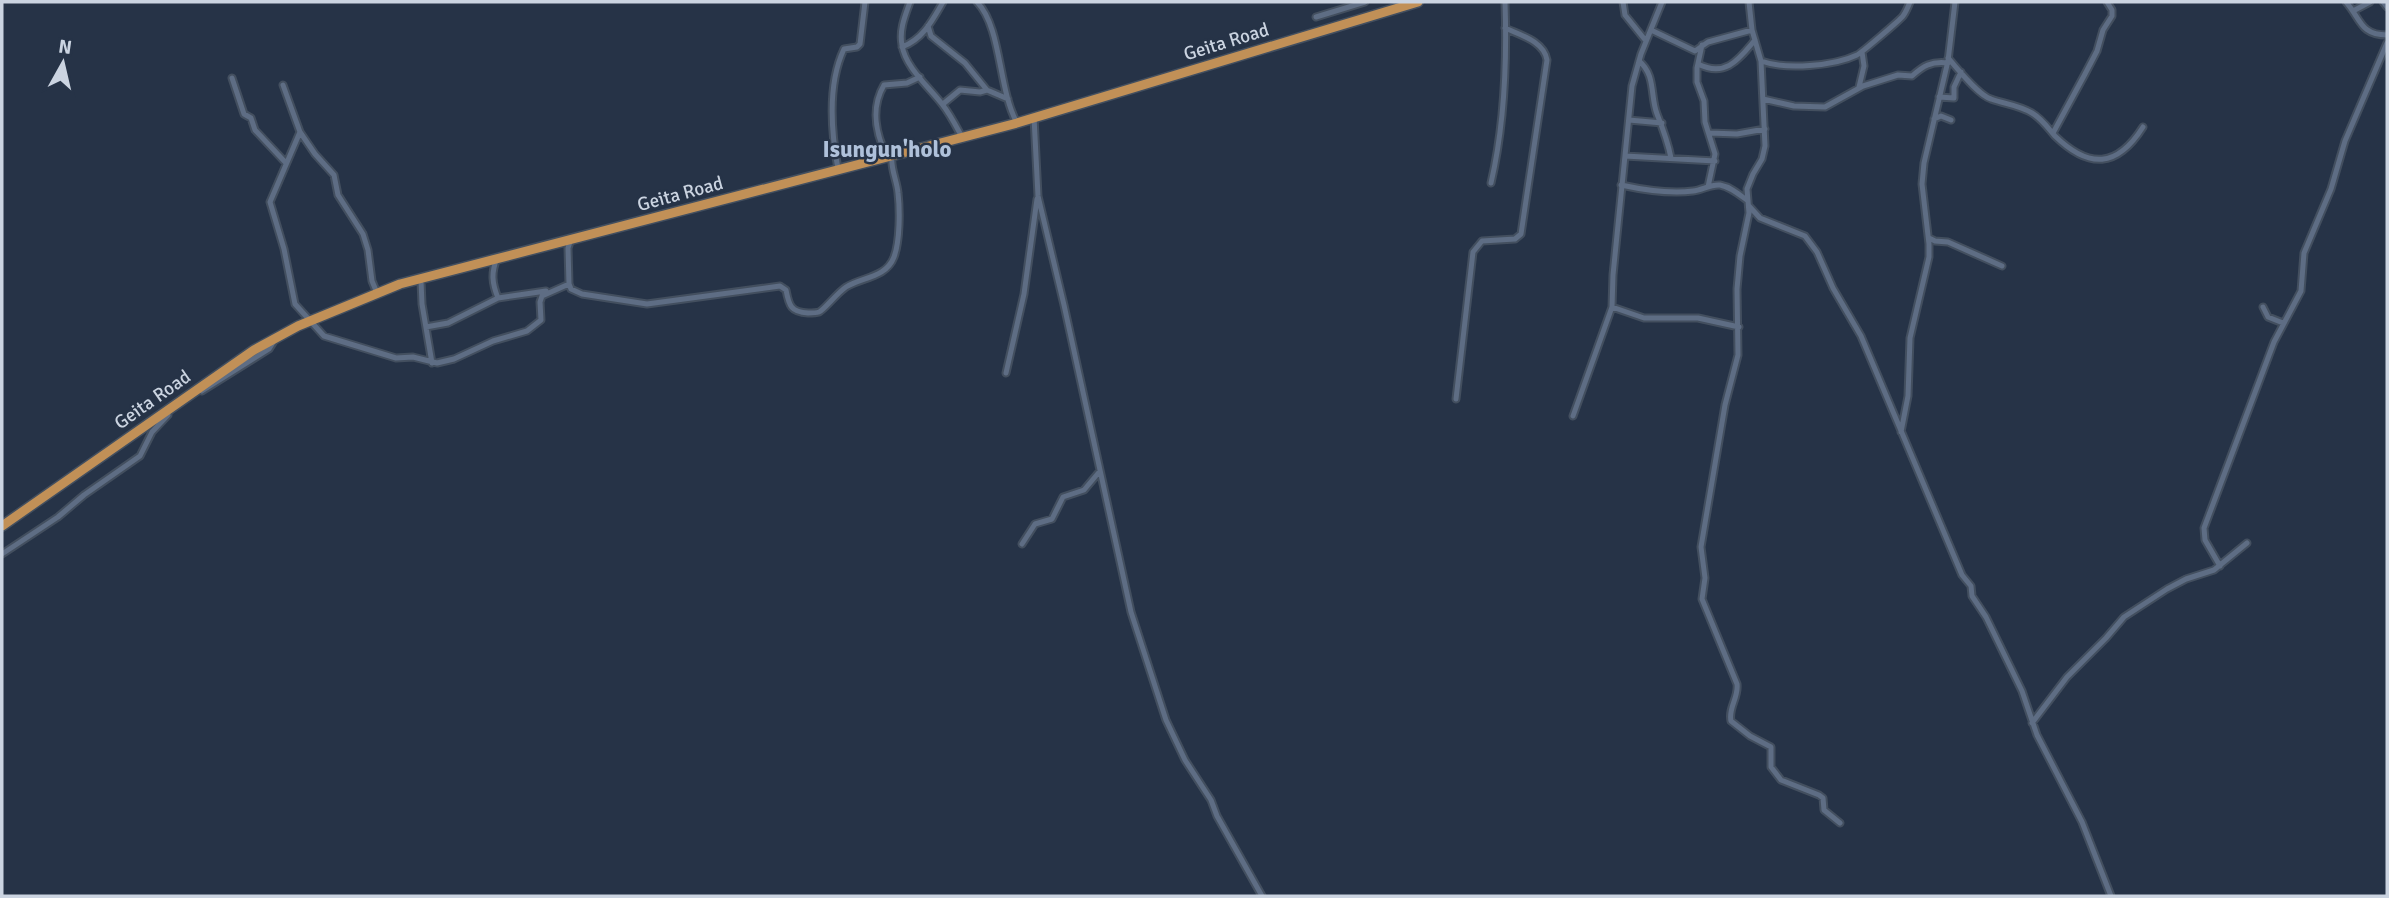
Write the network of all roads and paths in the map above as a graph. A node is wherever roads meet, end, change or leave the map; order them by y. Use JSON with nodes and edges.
{"nodes":[{"id":1,"x":865,"y":2,"type":"edge"},
{"id":2,"x":910,"y":2,"type":"edge"},
{"id":3,"x":943,"y":2,"type":"edge"},
{"id":4,"x":977,"y":2,"type":"edge"},
{"id":5,"x":1365,"y":2,"type":"edge"},
{"id":6,"x":1418,"y":2,"type":"edge"},
{"id":7,"x":1505,"y":2,"type":"edge"},
{"id":8,"x":1623,"y":2,"type":"edge"},
{"id":9,"x":1662,"y":2,"type":"edge"},
{"id":10,"x":1749,"y":2,"type":"edge"},
{"id":11,"x":1910,"y":2,"type":"edge"},
{"id":12,"x":1955,"y":2,"type":"edge"},
{"id":13,"x":2107,"y":2,"type":"edge"},
{"id":14,"x":2346,"y":2,"type":"edge"},
{"id":15,"x":2370,"y":2,"type":"edge"},
{"id":16,"x":2383,"y":2,"type":"edge"},
{"id":17,"x":2387,"y":7,"type":"edge"},
{"id":18,"x":2353,"y":10,"type":"junction"},
{"id":19,"x":1316,"y":17,"type":"dead end"},
{"id":20,"x":928,"y":26,"type":"junction"},
{"id":21,"x":1505,"y":28,"type":"junction"},
{"id":22,"x":1651,"y":30,"type":"junction"},
{"id":23,"x":1752,"y":30,"type":"junction"},
{"id":24,"x":2387,"y":36,"type":"edge"},
{"id":25,"x":1755,"y":40,"type":"junction"},
{"id":26,"x":1646,"y":41,"type":"junction"},
{"id":27,"x":2387,"y":43,"type":"edge"},
{"id":28,"x":1702,"y":45,"type":"junction"},
{"id":29,"x":902,"y":47,"type":"junction"},
{"id":30,"x":1861,"y":52,"type":"junction"},
{"id":31,"x":1948,"y":60,"type":"junction"},
{"id":32,"x":1639,"y":61,"type":"junction"},
{"id":33,"x":1761,"y":61,"type":"junction"},
{"id":34,"x":1698,"y":64,"type":"junction"},
{"id":35,"x":2379,"y":65,"type":"junction"},
{"id":36,"x":2387,"y":65,"type":"edge"},
{"id":37,"x":1961,"y":72,"type":"junction"},
{"id":38,"x":920,"y":77,"type":"junction"},
{"id":39,"x":232,"y":78,"type":"dead end"},
{"id":40,"x":283,"y":85,"type":"dead end"},
{"id":41,"x":1860,"y":88,"type":"junction"},
{"id":42,"x":987,"y":90,"type":"junction"},
{"id":43,"x":1939,"y":97,"type":"junction"},
{"id":44,"x":1008,"y":99,"type":"junction"},
{"id":45,"x":1763,"y":99,"type":"junction"},
{"id":46,"x":943,"y":104,"type":"junction"},
{"id":47,"x":1034,"y":117,"type":"junction"},
{"id":48,"x":1934,"y":119,"type":"junction"},
{"id":49,"x":1629,"y":120,"type":"junction"},
{"id":50,"x":1951,"y":120,"type":"dead end"},
{"id":51,"x":1017,"y":123,"type":"junction"},
{"id":52,"x":1662,"y":123,"type":"junction"},
{"id":53,"x":2143,"y":127,"type":"dead end"},
{"id":54,"x":1765,"y":129,"type":"junction"},
{"id":55,"x":300,"y":132,"type":"junction"},
{"id":56,"x":1710,"y":133,"type":"junction"},
{"id":57,"x":2053,"y":133,"type":"junction"},
{"id":58,"x":962,"y":137,"type":"junction"},
{"id":59,"x":890,"y":156,"type":"junction"},
{"id":60,"x":1625,"y":156,"type":"junction"},
{"id":61,"x":1671,"y":158,"type":"junction"},
{"id":62,"x":1715,"y":161,"type":"junction"},
{"id":63,"x":286,"y":163,"type":"junction"},
{"id":64,"x":838,"y":169,"type":"junction"},
{"id":65,"x":1491,"y":183,"type":"dead end"},
{"id":66,"x":1622,"y":185,"type":"junction"},
{"id":67,"x":1708,"y":187,"type":"junction"},
{"id":68,"x":1038,"y":196,"type":"junction"},
{"id":69,"x":1748,"y":204,"type":"junction"},
{"id":70,"x":1929,"y":238,"type":"junction"},
{"id":71,"x":571,"y":239,"type":"junction"},
{"id":72,"x":498,"y":258,"type":"junction"},
{"id":73,"x":2002,"y":266,"type":"dead end"},
{"id":74,"x":425,"y":278,"type":"junction"},
{"id":75,"x":569,"y":284,"type":"junction"},
{"id":76,"x":552,"y":291,"type":"junction"},
{"id":77,"x":377,"y":293,"type":"junction"},
{"id":78,"x":498,"y":298,"type":"junction"},
{"id":79,"x":1612,"y":307,"type":"junction"},
{"id":80,"x":2263,"y":307,"type":"dead end"},
{"id":81,"x":310,"y":321,"type":"junction"},
{"id":82,"x":2283,"y":323,"type":"junction"},
{"id":83,"x":426,"y":327,"type":"junction"},
{"id":84,"x":1739,"y":327,"type":"junction"},
{"id":85,"x":278,"y":337,"type":"junction"},
{"id":86,"x":432,"y":363,"type":"junction"},
{"id":87,"x":1006,"y":373,"type":"dead end"},
{"id":88,"x":1456,"y":399,"type":"dead end"},
{"id":89,"x":1573,"y":416,"type":"dead end"},
{"id":90,"x":1901,"y":432,"type":"junction"},
{"id":91,"x":1100,"y":471,"type":"junction"},
{"id":92,"x":2,"y":526,"type":"edge"},
{"id":93,"x":2247,"y":543,"type":"dead end"},
{"id":94,"x":1022,"y":544,"type":"dead end"},
{"id":95,"x":2,"y":554,"type":"edge"},
{"id":96,"x":2220,"y":566,"type":"junction"},
{"id":97,"x":2032,"y":723,"type":"junction"},
{"id":98,"x":1840,"y":823,"type":"dead end"},
{"id":99,"x":1262,"y":896,"type":"edge"},
{"id":100,"x":2111,"y":896,"type":"edge"}],
"edges":[{"from":1,"to":64,"type":"street"},
{"from":2,"to":29,"type":"street"},
{"from":3,"to":20,"type":"street"},
{"from":4,"to":44,"type":"street"},
{"from":5,"to":19,"type":"street"},
{"from":6,"to":47,"type":"highway","name":"Geita Road"},
{"from":7,"to":21,"type":"street"},
{"from":8,"to":26,"type":"street"},
{"from":9,"to":22,"type":"street"},
{"from":10,"to":23,"type":"street"},
{"from":11,"to":30,"type":"street"},
{"from":12,"to":31,"type":"street"},
{"from":13,"to":57,"type":"street"},
{"from":14,"to":18,"type":"street"},
{"from":15,"to":18,"type":"street"},
{"from":16,"to":17,"type":"street"},
{"from":18,"to":24,"type":"street"},
{"from":20,"to":29,"type":"street"},
{"from":20,"to":42,"type":"street"},
{"from":21,"to":65,"type":"street"},
{"from":21,"to":88,"type":"street"},
{"from":22,"to":26,"type":"street"},
{"from":22,"to":28,"type":"street"},
{"from":23,"to":25,"type":"street"},
{"from":23,"to":28,"type":"street"},
{"from":25,"to":33,"type":"street"},
{"from":25,"to":34,"type":"street"},
{"from":26,"to":32,"type":"street"},
{"from":27,"to":35,"type":"street"},
{"from":28,"to":34,"type":"street"},
{"from":29,"to":38,"type":"street"},
{"from":30,"to":33,"type":"street"},
{"from":30,"to":41,"type":"street"},
{"from":31,"to":37,"type":"street"},
{"from":31,"to":41,"type":"street"},
{"from":31,"to":43,"type":"street"},
{"from":32,"to":49,"type":"street"},
{"from":32,"to":52,"type":"street"},
{"from":33,"to":45,"type":"street"},
{"from":34,"to":56,"type":"street"},
{"from":35,"to":36,"type":"street"},
{"from":35,"to":82,"type":"street"},
{"from":37,"to":43,"type":"street"},
{"from":37,"to":57,"type":"street"},
{"from":38,"to":46,"type":"street"},
{"from":38,"to":59,"type":"street"},
{"from":39,"to":63,"type":"street"},
{"from":40,"to":55,"type":"street"},
{"from":41,"to":45,"type":"street"},
{"from":42,"to":44,"type":"street"},
{"from":42,"to":46,"type":"street"},
{"from":43,"to":48,"type":"street"},
{"from":44,"to":51,"type":"street"},
{"from":45,"to":54,"type":"street"},
{"from":46,"to":58,"type":"street"},
{"from":47,"to":51,"type":"highway","name":"Geita Road"},
{"from":47,"to":68,"type":"street"},
{"from":48,"to":50,"type":"street"},
{"from":48,"to":70,"type":"street"},
{"from":49,"to":52,"type":"street"},
{"from":49,"to":60,"type":"street"},
{"from":51,"to":58,"type":"highway","name":"Geita Road"},
{"from":52,"to":61,"type":"street"},
{"from":53,"to":57,"type":"street"},
{"from":54,"to":56,"type":"street"},
{"from":54,"to":69,"type":"street"},
{"from":55,"to":63,"type":"street"},
{"from":55,"to":77,"type":"street"},
{"from":56,"to":62,"type":"street"},
{"from":58,"to":59,"type":"highway","name":"Geita Road"},
{"from":59,"to":64,"type":"highway","name":"Geita Road"},
{"from":59,"to":75,"type":"street"},
{"from":60,"to":61,"type":"street"},
{"from":60,"to":66,"type":"street"},
{"from":61,"to":62,"type":"street"},
{"from":62,"to":67,"type":"street"},
{"from":63,"to":81,"type":"street"},
{"from":64,"to":71,"type":"highway","name":"Geita Road"},
{"from":66,"to":67,"type":"street"},
{"from":66,"to":79,"type":"street"},
{"from":67,"to":69,"type":"street"},
{"from":68,"to":87,"type":"street"},
{"from":68,"to":91,"type":"street"},
{"from":69,"to":84,"type":"street"},
{"from":69,"to":90,"type":"street"},
{"from":70,"to":73,"type":"street"},
{"from":70,"to":90,"type":"street"},
{"from":71,"to":72,"type":"highway","name":"Geita Road"},
{"from":71,"to":75,"type":"street"},
{"from":72,"to":74,"type":"highway","name":"Geita Road"},
{"from":72,"to":78,"type":"street"},
{"from":74,"to":77,"type":"highway","name":"Geita Road"},
{"from":74,"to":83,"type":"street"},
{"from":75,"to":76,"type":"street"},
{"from":76,"to":78,"type":"street"},
{"from":76,"to":86,"type":"street"},
{"from":77,"to":81,"type":"highway","name":"Geita Road"},
{"from":78,"to":83,"type":"street"},
{"from":79,"to":84,"type":"street"},
{"from":79,"to":89,"type":"street"},
{"from":80,"to":82,"type":"street"},
{"from":81,"to":85,"type":"highway","name":"Geita Road"},
{"from":81,"to":86,"type":"street"},
{"from":82,"to":96,"type":"street"},
{"from":83,"to":86,"type":"street"},
{"from":84,"to":98,"type":"street"},
{"from":85,"to":92,"type":"highway","name":"Geita Road"},
{"from":85,"to":95,"type":"street"},
{"from":90,"to":97,"type":"street"},
{"from":91,"to":94,"type":"street"},
{"from":91,"to":99,"type":"street"},
{"from":93,"to":96,"type":"street"},
{"from":96,"to":97,"type":"street"},
{"from":97,"to":100,"type":"street"}]}
